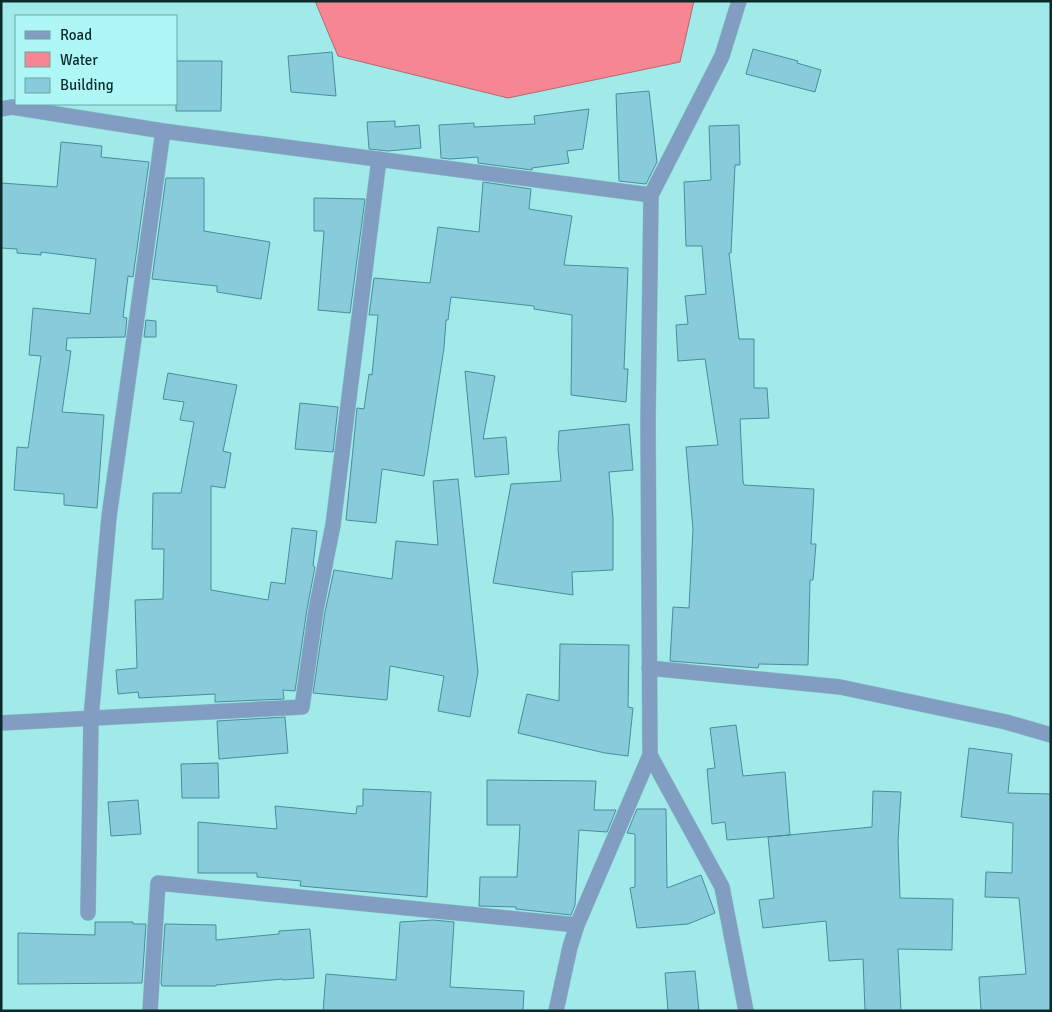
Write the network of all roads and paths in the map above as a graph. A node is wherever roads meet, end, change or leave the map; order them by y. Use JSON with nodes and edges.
{"nodes":[{"id":1,"x":740,"y":1,"type":"edge"},
{"id":2,"x":1,"y":109,"type":"edge"},
{"id":3,"x":163,"y":131,"type":"junction"},
{"id":4,"x":379,"y":159,"type":"junction"},
{"id":5,"x":651,"y":195,"type":"junction"},
{"id":6,"x":649,"y":668,"type":"junction"},
{"id":7,"x":91,"y":718,"type":"junction"},
{"id":8,"x":1,"y":723,"type":"edge"},
{"id":9,"x":1051,"y":735,"type":"edge"},
{"id":10,"x":650,"y":756,"type":"junction"},
{"id":11,"x":88,"y":913,"type":"dead end"},
{"id":12,"x":576,"y":924,"type":"junction"},
{"id":13,"x":150,"y":1011,"type":"edge"},
{"id":14,"x":556,"y":1011,"type":"edge"},
{"id":15,"x":746,"y":1011,"type":"edge"}],
"edges":[{"from":1,"to":5,"type":"street"},
{"from":2,"to":3,"type":"street"},
{"from":3,"to":4,"type":"street"},
{"from":3,"to":7,"type":"street"},
{"from":4,"to":5,"type":"street"},
{"from":4,"to":7,"type":"street"},
{"from":5,"to":6,"type":"street"},
{"from":6,"to":9,"type":"street"},
{"from":6,"to":10,"type":"street"},
{"from":7,"to":8,"type":"street"},
{"from":7,"to":11,"type":"street"},
{"from":10,"to":12,"type":"street"},
{"from":10,"to":15,"type":"street"},
{"from":12,"to":13,"type":"street"},
{"from":12,"to":14,"type":"street"}]}
